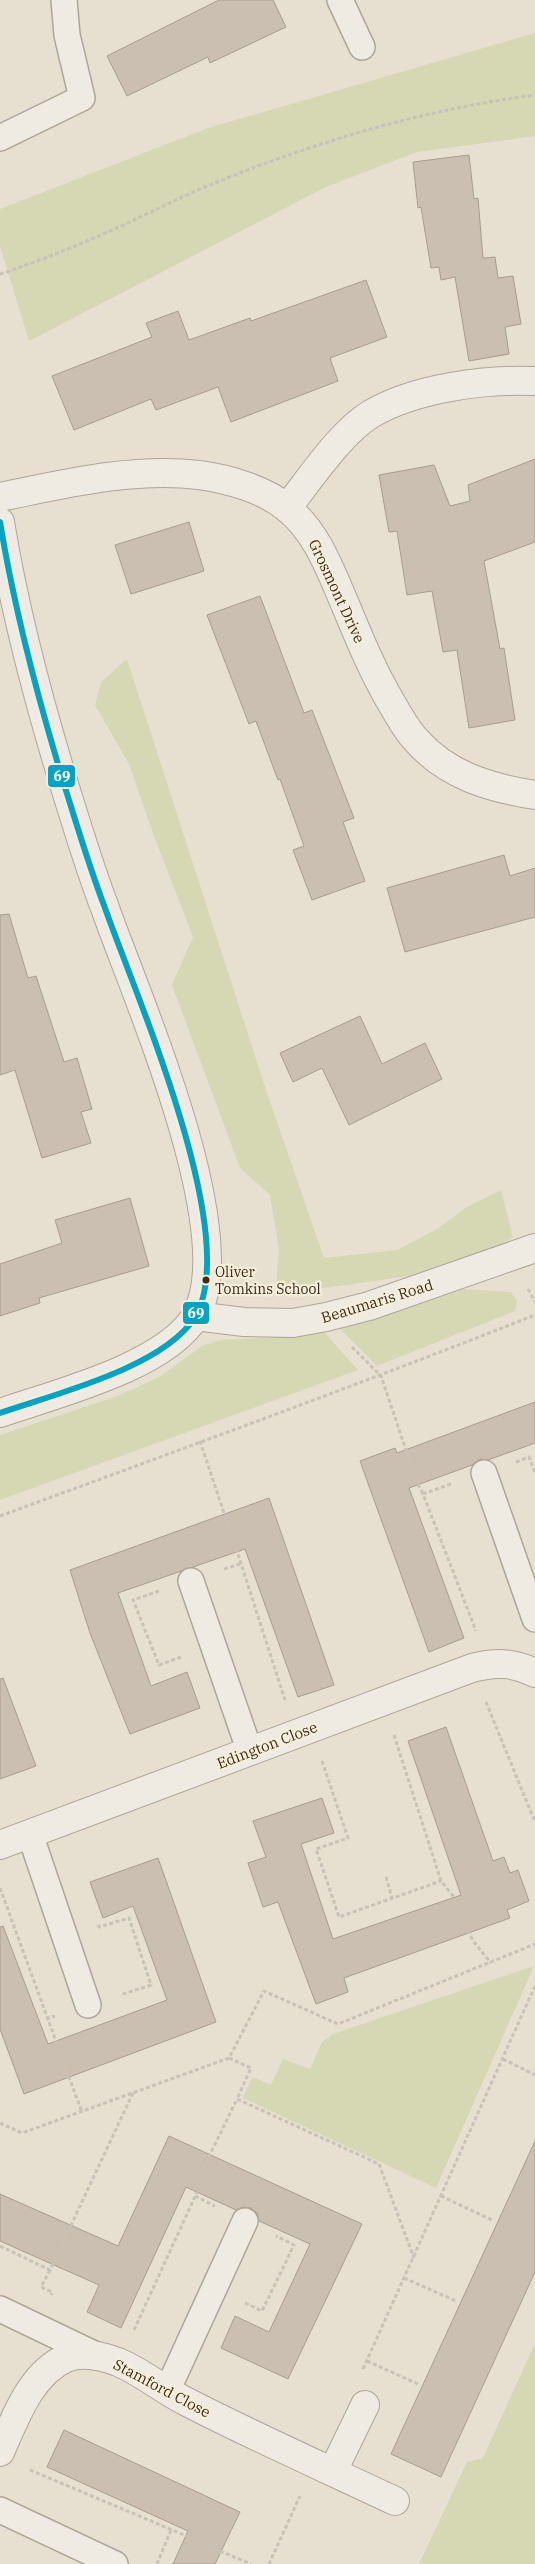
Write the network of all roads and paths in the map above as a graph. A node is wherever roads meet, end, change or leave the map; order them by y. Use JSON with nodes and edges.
{"nodes":[{"id":1,"x":64,"y":0,"type":"edge"},
{"id":2,"x":340,"y":0,"type":"edge"},
{"id":3,"x":362,"y":47,"type":"dead end"},
{"id":4,"x":535,"y":95,"type":"edge"},
{"id":5,"x":0,"y":138,"type":"edge"},
{"id":6,"x":0,"y":274,"type":"edge"},
{"id":7,"x":535,"y":381,"type":"edge"},
{"id":8,"x":0,"y":497,"type":"edge"},
{"id":9,"x":286,"y":508,"type":"junction"},
{"id":10,"x":0,"y":522,"type":"edge"},
{"id":11,"x":535,"y":796,"type":"edge"},
{"id":12,"x":535,"y":1248,"type":"edge"},
{"id":13,"x":535,"y":1315,"type":"edge"},
{"id":14,"x":195,"y":1316,"type":"junction"},
{"id":15,"x":326,"y":1317,"type":"junction"},
{"id":16,"x":381,"y":1376,"type":"junction"},
{"id":17,"x":0,"y":1413,"type":"edge"},
{"id":18,"x":200,"y":1441,"type":"junction"},
{"id":19,"x":411,"y":1465,"type":"dead end"},
{"id":20,"x":484,"y":1473,"type":"dead end"},
{"id":21,"x":418,"y":1484,"type":"dead end"},
{"id":22,"x":423,"y":1494,"type":"dead end"},
{"id":23,"x":0,"y":1516,"type":"edge"},
{"id":24,"x":229,"y":1528,"type":"dead end"},
{"id":25,"x":236,"y":1548,"type":"dead end"},
{"id":26,"x":191,"y":1581,"type":"dead end"},
{"id":27,"x":535,"y":1619,"type":"edge"},
{"id":28,"x":472,"y":1668,"type":"junction"},
{"id":29,"x":535,"y":1673,"type":"edge"},
{"id":30,"x":383,"y":1702,"type":"junction"},
{"id":31,"x":303,"y":1731,"type":"junction"},
{"id":32,"x":250,"y":1752,"type":"junction"},
{"id":33,"x":535,"y":1822,"type":"edge"},
{"id":34,"x":30,"y":1834,"type":"junction"},
{"id":35,"x":0,"y":1845,"type":"edge"},
{"id":36,"x":386,"y":1877,"type":"dead end"},
{"id":37,"x":441,"y":1881,"type":"junction"},
{"id":38,"x":0,"y":1888,"type":"edge"},
{"id":39,"x":454,"y":1897,"type":"dead end"},
{"id":40,"x":392,"y":1898,"type":"junction"},
{"id":41,"x":462,"y":1919,"type":"dead end"},
{"id":42,"x":535,"y":1944,"type":"edge"},
{"id":43,"x":491,"y":1964,"type":"junction"},
{"id":44,"x":535,"y":1986,"type":"edge"},
{"id":45,"x":88,"y":2004,"type":"dead end"},
{"id":46,"x":57,"y":2044,"type":"dead end"},
{"id":47,"x":229,"y":2058,"type":"junction"},
{"id":48,"x":503,"y":2059,"type":"junction"},
{"id":49,"x":64,"y":2064,"type":"dead end"},
{"id":50,"x":535,"y":2075,"type":"edge"},
{"id":51,"x":133,"y":2093,"type":"junction"},
{"id":52,"x":237,"y":2099,"type":"junction"},
{"id":53,"x":82,"y":2112,"type":"junction"},
{"id":54,"x":0,"y":2123,"type":"edge"},
{"id":55,"x":203,"y":2169,"type":"dead end"},
{"id":56,"x":197,"y":2192,"type":"dead end"},
{"id":57,"x":441,"y":2196,"type":"junction"},
{"id":58,"x":245,"y":2221,"type":"dead end"},
{"id":59,"x":494,"y":2221,"type":"dead end"},
{"id":60,"x":0,"y":2246,"type":"edge"},
{"id":61,"x":414,"y":2259,"type":"junction"},
{"id":62,"x":404,"y":2278,"type":"junction"},
{"id":63,"x":456,"y":2302,"type":"dead end"},
{"id":64,"x":0,"y":2309,"type":"edge"},
{"id":65,"x":107,"y":2359,"type":"junction"},
{"id":66,"x":367,"y":2361,"type":"junction"},
{"id":67,"x":418,"y":2384,"type":"dead end"},
{"id":68,"x":167,"y":2391,"type":"junction"},
{"id":69,"x":365,"y":2405,"type":"joint"},
{"id":70,"x":0,"y":2452,"type":"edge"},
{"id":71,"x":324,"y":2468,"type":"junction"},
{"id":72,"x":27,"y":2469,"type":"dead end"},
{"id":73,"x":395,"y":2501,"type":"dead end"},
{"id":74,"x":0,"y":2510,"type":"edge"},
{"id":75,"x":171,"y":2530,"type":"junction"},
{"id":76,"x":188,"y":2537,"type":"dead end"},
{"id":77,"x":208,"y":2546,"type":"dead end"},
{"id":78,"x":115,"y":2564,"type":"edge"},
{"id":79,"x":156,"y":2564,"type":"edge"},
{"id":80,"x":251,"y":2564,"type":"edge"},
{"id":81,"x":269,"y":2564,"type":"edge"}],
"edges":[{"from":1,"to":5,"type":"lane"},
{"from":2,"to":3,"type":"lane"},
{"from":4,"to":6,"type":"path"},
{"from":7,"to":9,"type":"street"},
{"from":8,"to":9,"type":"street","name":"Grosmont Drive"},
{"from":9,"to":11,"type":"street","name":"Grosmont Drive"},
{"from":10,"to":14,"type":"street"},
{"from":12,"to":15,"type":"street","name":"Beaumaris Road"},
{"from":13,"to":16,"type":"path"},
{"from":14,"to":15,"type":"street","name":"Beaumaris Road"},
{"from":14,"to":17,"type":"street"},
{"from":15,"to":16,"type":"path"},
{"from":16,"to":18,"type":"path"},
{"from":16,"to":19,"type":"path"},
{"from":18,"to":23,"type":"path"},
{"from":18,"to":24,"type":"path"},
{"from":20,"to":27,"type":"lane"},
{"from":21,"to":22,"type":"path"},
{"from":25,"to":31,"type":"path"},
{"from":26,"to":32,"type":"lane"},
{"from":28,"to":29,"type":"street","name":"Edington Close"},
{"from":28,"to":30,"type":"street","name":"Edington Close"},
{"from":28,"to":33,"type":"path"},
{"from":30,"to":31,"type":"street","name":"Edington Close"},
{"from":30,"to":37,"type":"path"},
{"from":31,"to":32,"type":"street","name":"Edington Close"},
{"from":31,"to":40,"type":"path"},
{"from":32,"to":34,"type":"street","name":"Edington Close"},
{"from":34,"to":35,"type":"street","name":"Edington Close"},
{"from":34,"to":45,"type":"lane"},
{"from":36,"to":40,"type":"path"},
{"from":37,"to":39,"type":"path"},
{"from":37,"to":40,"type":"path"},
{"from":38,"to":46,"type":"path"},
{"from":41,"to":43,"type":"path"},
{"from":42,"to":43,"type":"path"},
{"from":43,"to":47,"type":"path"},
{"from":44,"to":48,"type":"path"},
{"from":47,"to":51,"type":"path"},
{"from":47,"to":52,"type":"path"},
{"from":48,"to":50,"type":"path"},
{"from":48,"to":57,"type":"path"},
{"from":49,"to":53,"type":"path"},
{"from":51,"to":53,"type":"path"},
{"from":51,"to":60,"type":"path"},
{"from":52,"to":55,"type":"path"},
{"from":52,"to":61,"type":"path"},
{"from":53,"to":54,"type":"path"},
{"from":56,"to":65,"type":"path"},
{"from":57,"to":59,"type":"path"},
{"from":57,"to":61,"type":"path"},
{"from":58,"to":68,"type":"lane"},
{"from":61,"to":62,"type":"path"},
{"from":62,"to":63,"type":"path"},
{"from":62,"to":66,"type":"path"},
{"from":64,"to":65,"type":"lane"},
{"from":65,"to":68,"type":"street","name":"Stamford Close"},
{"from":65,"to":70,"type":"street","name":"Stamford Close"},
{"from":66,"to":67,"type":"path"},
{"from":66,"to":69,"type":"path"},
{"from":68,"to":71,"type":"street","name":"Stamford Close"},
{"from":69,"to":71,"type":"street"},
{"from":71,"to":73,"type":"street","name":"Stamford Close"},
{"from":71,"to":81,"type":"path"},
{"from":72,"to":75,"type":"path"},
{"from":74,"to":78,"type":"lane"},
{"from":75,"to":76,"type":"path"},
{"from":75,"to":79,"type":"path"},
{"from":77,"to":80,"type":"path"}]}
